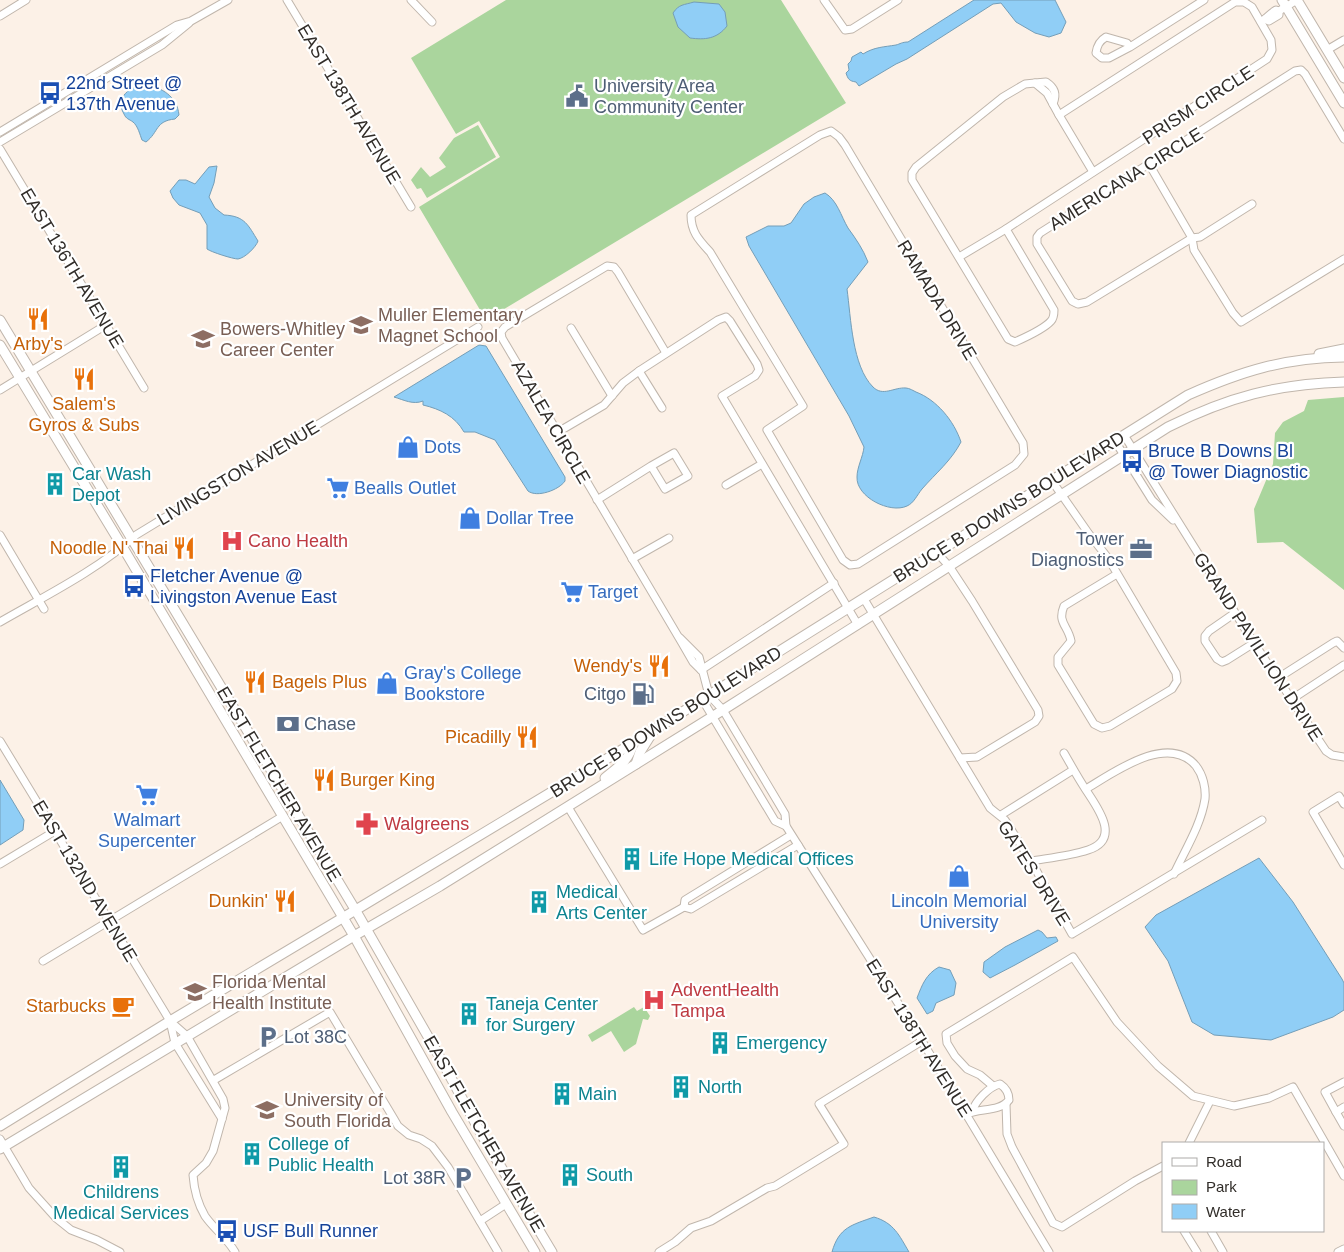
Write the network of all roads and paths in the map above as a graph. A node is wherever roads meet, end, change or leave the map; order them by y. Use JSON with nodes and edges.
{"nodes":[{"id":1,"x":26,"y":0,"type":"edge"},
{"id":2,"x":228,"y":0,"type":"edge"},
{"id":3,"x":287,"y":0,"type":"edge"},
{"id":4,"x":411,"y":0,"type":"edge"},
{"id":5,"x":824,"y":0,"type":"edge"},
{"id":6,"x":898,"y":0,"type":"edge"},
{"id":7,"x":1204,"y":0,"type":"edge"},
{"id":8,"x":1297,"y":0,"type":"edge"},
{"id":9,"x":1283,"y":6,"type":"edge"},
{"id":10,"x":0,"y":16,"type":"edge"},
{"id":11,"x":191,"y":21,"type":"junction"},
{"id":12,"x":1263,"y":21,"type":"junction"},
{"id":13,"x":432,"y":22,"type":"dead end"},
{"id":14,"x":1344,"y":40,"type":"edge"},
{"id":15,"x":145,"y":45,"type":"junction"},
{"id":16,"x":162,"y":45,"type":"junction"},
{"id":17,"x":1130,"y":47,"type":"dead end"},
{"id":18,"x":1327,"y":50,"type":"junction"},
{"id":19,"x":104,"y":68,"type":"junction"},
{"id":20,"x":1344,"y":78,"type":"edge"},
{"id":21,"x":90,"y":88,"type":"junction"},
{"id":22,"x":1344,"y":103,"type":"edge"},
{"id":23,"x":1059,"y":115,"type":"junction"},
{"id":24,"x":0,"y":132,"type":"edge"},
{"id":25,"x":1344,"y":139,"type":"edge"},
{"id":26,"x":0,"y":142,"type":"edge"},
{"id":27,"x":0,"y":149,"type":"edge"},
{"id":28,"x":1148,"y":164,"type":"junction"},
{"id":29,"x":1093,"y":172,"type":"junction"},
{"id":30,"x":1252,"y":204,"type":"dead end"},
{"id":31,"x":411,"y":207,"type":"dead end"},
{"id":32,"x":1006,"y":229,"type":"junction"},
{"id":33,"x":1192,"y":238,"type":"junction"},
{"id":34,"x":959,"y":257,"type":"junction"},
{"id":35,"x":1344,"y":259,"type":"edge"},
{"id":36,"x":0,"y":320,"type":"edge"},
{"id":37,"x":106,"y":325,"type":"junction"},
{"id":38,"x":478,"y":327,"type":"dead end"},
{"id":39,"x":571,"y":328,"type":"dead end"},
{"id":40,"x":0,"y":345,"type":"edge"},
{"id":41,"x":1344,"y":349,"type":"edge"},
{"id":42,"x":666,"y":352,"type":"junction"},
{"id":43,"x":1344,"y":357,"type":"edge"},
{"id":44,"x":1297,"y":360,"type":"junction"},
{"id":45,"x":32,"y":371,"type":"junction"},
{"id":46,"x":640,"y":371,"type":"junction"},
{"id":47,"x":20,"y":378,"type":"junction"},
{"id":48,"x":1344,"y":382,"type":"edge"},
{"id":49,"x":144,"y":388,"type":"dead end"},
{"id":50,"x":0,"y":390,"type":"edge"},
{"id":51,"x":612,"y":396,"type":"junction"},
{"id":52,"x":662,"y":408,"type":"dead end"},
{"id":53,"x":558,"y":432,"type":"junction"},
{"id":54,"x":1124,"y":435,"type":"junction"},
{"id":55,"x":1115,"y":441,"type":"junction"},
{"id":56,"x":1132,"y":450,"type":"junction"},
{"id":57,"x":1124,"y":456,"type":"junction"},
{"id":58,"x":762,"y":464,"type":"junction"},
{"id":59,"x":652,"y":466,"type":"junction"},
{"id":60,"x":1052,"y":481,"type":"junction"},
{"id":61,"x":726,"y":485,"type":"dead end"},
{"id":62,"x":1062,"y":496,"type":"junction"},
{"id":63,"x":597,"y":500,"type":"junction"},
{"id":64,"x":928,"y":521,"type":"joint"},
{"id":65,"x":1180,"y":527,"type":"junction"},
{"id":66,"x":0,"y":535,"type":"edge"},
{"id":67,"x":669,"y":538,"type":"dead end"},
{"id":68,"x":131,"y":540,"type":"junction"},
{"id":69,"x":122,"y":546,"type":"junction"},
{"id":70,"x":937,"y":553,"type":"junction"},
{"id":71,"x":632,"y":560,"type":"junction"},
{"id":72,"x":949,"y":566,"type":"junction"},
{"id":73,"x":1118,"y":574,"type":"junction"},
{"id":74,"x":834,"y":583,"type":"junction"},
{"id":75,"x":864,"y":599,"type":"junction"},
{"id":76,"x":38,"y":600,"type":"junction"},
{"id":77,"x":849,"y":608,"type":"junction"},
{"id":78,"x":44,"y":609,"type":"dead end"},
{"id":79,"x":1236,"y":613,"type":"junction"},
{"id":80,"x":874,"y":615,"type":"junction"},
{"id":81,"x":0,"y":622,"type":"edge"},
{"id":82,"x":858,"y":625,"type":"junction"},
{"id":83,"x":680,"y":638,"type":"junction"},
{"id":84,"x":1254,"y":643,"type":"junction"},
{"id":85,"x":1344,"y":648,"type":"edge"},
{"id":86,"x":699,"y":657,"type":"junction"},
{"id":87,"x":716,"y":659,"type":"junction"},
{"id":88,"x":1344,"y":665,"type":"edge"},
{"id":89,"x":701,"y":670,"type":"junction"},
{"id":90,"x":1278,"y":678,"type":"junction"},
{"id":91,"x":706,"y":697,"type":"junction"},
{"id":92,"x":1292,"y":699,"type":"junction"},
{"id":93,"x":723,"y":710,"type":"junction"},
{"id":94,"x":222,"y":713,"type":"junction"},
{"id":95,"x":712,"y":717,"type":"junction"},
{"id":96,"x":655,"y":729,"type":"junction"},
{"id":97,"x":0,"y":742,"type":"edge"},
{"id":98,"x":632,"y":743,"type":"junction"},
{"id":99,"x":1064,"y":753,"type":"dead end"},
{"id":100,"x":1344,"y":757,"type":"edge"},
{"id":101,"x":960,"y":758,"type":"junction"},
{"id":102,"x":636,"y":764,"type":"junction"},
{"id":103,"x":270,"y":770,"type":"junction"},
{"id":104,"x":1073,"y":770,"type":"junction"},
{"id":105,"x":1086,"y":789,"type":"junction"},
{"id":106,"x":586,"y":795,"type":"junction"},
{"id":107,"x":1344,"y":804,"type":"edge"},
{"id":108,"x":568,"y":807,"type":"junction"},
{"id":109,"x":282,"y":816,"type":"junction"},
{"id":110,"x":1001,"y":816,"type":"junction"},
{"id":111,"x":1262,"y":820,"type":"dead end"},
{"id":112,"x":786,"y":826,"type":"junction"},
{"id":113,"x":55,"y":831,"type":"junction"},
{"id":114,"x":791,"y":835,"type":"junction"},
{"id":115,"x":798,"y":845,"type":"junction"},
{"id":116,"x":1031,"y":861,"type":"junction"},
{"id":117,"x":0,"y":864,"type":"edge"},
{"id":118,"x":1344,"y":865,"type":"edge"},
{"id":119,"x":1174,"y":874,"type":"junction"},
{"id":120,"x":684,"y":907,"type":"junction"},
{"id":121,"x":356,"y":910,"type":"junction"},
{"id":122,"x":343,"y":918,"type":"junction"},
{"id":123,"x":110,"y":920,"type":"junction"},
{"id":124,"x":366,"y":929,"type":"junction"},
{"id":125,"x":354,"y":936,"type":"junction"},
{"id":126,"x":43,"y":961,"type":"dead end"},
{"id":127,"x":170,"y":1020,"type":"junction"},
{"id":128,"x":187,"y":1036,"type":"junction"},
{"id":129,"x":922,"y":1041,"type":"junction"},
{"id":130,"x":175,"y":1043,"type":"junction"},
{"id":131,"x":214,"y":1080,"type":"junction"},
{"id":132,"x":1344,"y":1082,"type":"edge"},
{"id":133,"x":993,"y":1086,"type":"junction"},
{"id":134,"x":1210,"y":1101,"type":"junction"},
{"id":135,"x":1006,"y":1104,"type":"junction"},
{"id":136,"x":1344,"y":1108,"type":"edge"},
{"id":137,"x":1336,"y":1112,"type":"junction"},
{"id":138,"x":969,"y":1113,"type":"junction"},
{"id":139,"x":222,"y":1119,"type":"junction"},
{"id":140,"x":0,"y":1126,"type":"edge"},
{"id":141,"x":1344,"y":1126,"type":"edge"},
{"id":142,"x":1190,"y":1142,"type":"edge"},
{"id":143,"x":1,"y":1145,"type":"edge"},
{"id":144,"x":1162,"y":1167,"type":"edge"},
{"id":145,"x":1344,"y":1176,"type":"edge"},
{"id":146,"x":506,"y":1204,"type":"junction"},
{"id":147,"x":480,"y":1221,"type":"junction"},
{"id":148,"x":1185,"y":1232,"type":"edge"},
{"id":149,"x":1212,"y":1232,"type":"edge"},
{"id":150,"x":1344,"y":1249,"type":"edge"},
{"id":151,"x":120,"y":1252,"type":"edge"},
{"id":152,"x":235,"y":1252,"type":"edge"},
{"id":153,"x":498,"y":1252,"type":"edge"},
{"id":154,"x":535,"y":1252,"type":"edge"},
{"id":155,"x":552,"y":1252,"type":"edge"},
{"id":156,"x":659,"y":1252,"type":"edge"},
{"id":157,"x":1049,"y":1252,"type":"edge"},
{"id":158,"x":1197,"y":1252,"type":"edge"},
{"id":159,"x":1223,"y":1252,"type":"edge"},
{"id":160,"x":1338,"y":1252,"type":"edge"}],
"edges":[{"from":1,"to":10,"type":"street"},
{"from":2,"to":11,"type":"street"},
{"from":3,"to":31,"type":"street","name":"EAST 138TH AVENUE"},
{"from":4,"to":13,"type":"street"},
{"from":5,"to":6,"type":"street"},
{"from":7,"to":17,"type":"street"},
{"from":8,"to":9,"type":"street"},
{"from":8,"to":18,"type":"main road"},
{"from":9,"to":12,"type":"street"},
{"from":9,"to":22,"type":"main road"},
{"from":11,"to":15,"type":"street"},
{"from":11,"to":16,"type":"street"},
{"from":12,"to":23,"type":"street","name":"PRISM CIRCLE"},
{"from":12,"to":29,"type":"street","name":"PRISM CIRCLE"},
{"from":14,"to":18,"type":"street"},
{"from":15,"to":16,"type":"street"},
{"from":15,"to":19,"type":"street"},
{"from":16,"to":21,"type":"street"},
{"from":18,"to":20,"type":"main road"},
{"from":19,"to":21,"type":"street"},
{"from":19,"to":24,"type":"street"},
{"from":21,"to":26,"type":"street"},
{"from":23,"to":29,"type":"street"},
{"from":23,"to":34,"type":"street"},
{"from":25,"to":28,"type":"street","name":"AMERICANA CIRCLE"},
{"from":27,"to":37,"type":"street","name":"EAST 136TH AVENUE"},
{"from":28,"to":33,"type":"street"},
{"from":28,"to":33,"type":"street","name":"AMERICANA CIRCLE"},
{"from":29,"to":32,"type":"street","name":"PRISM CIRCLE"},
{"from":30,"to":33,"type":"street"},
{"from":32,"to":34,"type":"street","name":"PRISM CIRCLE"},
{"from":32,"to":34,"type":"street"},
{"from":33,"to":35,"type":"street"},
{"from":36,"to":45,"type":"main road","name":"EAST FLETCHER AVENUE"},
{"from":37,"to":45,"type":"street"},
{"from":37,"to":49,"type":"street","name":"EAST 136TH AVENUE"},
{"from":38,"to":68,"type":"street","name":"LIVINGSTON AVENUE"},
{"from":39,"to":51,"type":"street"},
{"from":40,"to":47,"type":"main road","name":"EAST FLETCHER AVENUE"},
{"from":41,"to":44,"type":"main road"},
{"from":42,"to":46,"type":"street"},
{"from":42,"to":53,"type":"street","name":"AZALEA CIRCLE"},
{"from":42,"to":58,"type":"street"},
{"from":43,"to":44,"type":"main road","name":"BRUCE B DOWNS BOULEVARD"},
{"from":44,"to":54,"type":"main road","name":"BRUCE B DOWNS BOULEVARD"},
{"from":45,"to":47,"type":"street"},
{"from":45,"to":68,"type":"main road","name":"EAST FLETCHER AVENUE"},
{"from":46,"to":51,"type":"street"},
{"from":46,"to":52,"type":"street"},
{"from":47,"to":50,"type":"street"},
{"from":47,"to":69,"type":"main road","name":"EAST FLETCHER AVENUE"},
{"from":48,"to":56,"type":"main road","name":"BRUCE B DOWNS BOULEVARD"},
{"from":51,"to":53,"type":"street"},
{"from":53,"to":63,"type":"street","name":"AZALEA CIRCLE"},
{"from":54,"to":55,"type":"main road","name":"BRUCE B DOWNS BOULEVARD"},
{"from":54,"to":56,"type":"street","name":"GRAND PAVILLION DRIVE"},
{"from":55,"to":57,"type":"street","name":"GRAND PAVILLION DRIVE"},
{"from":55,"to":60,"type":"main road","name":"BRUCE B DOWNS BOULEVARD"},
{"from":56,"to":57,"type":"main road","name":"BRUCE B DOWNS BOULEVARD"},
{"from":56,"to":65,"type":"street","name":"GRAND PAVILLION DRIVE"},
{"from":57,"to":62,"type":"main road","name":"BRUCE B DOWNS BOULEVARD"},
{"from":57,"to":65,"type":"street","name":"GRAND PAVILLION DRIVE"},
{"from":58,"to":61,"type":"street"},
{"from":58,"to":74,"type":"street"},
{"from":59,"to":59,"type":"street"},
{"from":59,"to":63,"type":"street"},
{"from":60,"to":62,"type":"street"},
{"from":60,"to":70,"type":"main road","name":"BRUCE B DOWNS BOULEVARD"},
{"from":62,"to":72,"type":"main road","name":"BRUCE B DOWNS BOULEVARD"},
{"from":62,"to":73,"type":"street"},
{"from":63,"to":71,"type":"street","name":"AZALEA CIRCLE"},
{"from":64,"to":64,"type":"street","name":"RAMADA DRIVE"},
{"from":65,"to":79,"type":"street","name":"GRAND PAVILLION DRIVE"},
{"from":66,"to":76,"type":"street"},
{"from":67,"to":71,"type":"street"},
{"from":68,"to":69,"type":"street","name":"LIVINGSTON AVENUE"},
{"from":68,"to":103,"type":"main road","name":"EAST FLETCHER AVENUE"},
{"from":69,"to":76,"type":"street","name":"LIVINGSTON AVENUE"},
{"from":69,"to":94,"type":"main road","name":"EAST FLETCHER AVENUE"},
{"from":70,"to":72,"type":"street"},
{"from":70,"to":75,"type":"main road","name":"BRUCE B DOWNS BOULEVARD"},
{"from":71,"to":83,"type":"street","name":"AZALEA CIRCLE"},
{"from":72,"to":80,"type":"main road","name":"BRUCE B DOWNS BOULEVARD"},
{"from":72,"to":101,"type":"street"},
{"from":73,"to":73,"type":"street"},
{"from":74,"to":77,"type":"street"},
{"from":74,"to":87,"type":"street"},
{"from":75,"to":77,"type":"main road","name":"BRUCE B DOWNS BOULEVARD"},
{"from":75,"to":80,"type":"street","name":"GATES DRIVE"},
{"from":76,"to":78,"type":"street"},
{"from":76,"to":81,"type":"street","name":"LIVINGSTON AVENUE"},
{"from":77,"to":82,"type":"street"},
{"from":77,"to":91,"type":"main road","name":"BRUCE B DOWNS BOULEVARD"},
{"from":79,"to":84,"type":"street","name":"GRAND PAVILLION DRIVE"},
{"from":79,"to":84,"type":"street"},
{"from":80,"to":82,"type":"main road","name":"BRUCE B DOWNS BOULEVARD"},
{"from":80,"to":101,"type":"street","name":"GATES DRIVE"},
{"from":82,"to":93,"type":"main road","name":"BRUCE B DOWNS BOULEVARD"},
{"from":83,"to":86,"type":"street","name":"AZALEA CIRCLE"},
{"from":83,"to":89,"type":"street","name":"AZALEA CIRCLE"},
{"from":84,"to":90,"type":"street","name":"GRAND PAVILLION DRIVE"},
{"from":85,"to":90,"type":"street"},
{"from":86,"to":87,"type":"street"},
{"from":86,"to":89,"type":"street","name":"AZALEA CIRCLE"},
{"from":87,"to":89,"type":"street"},
{"from":88,"to":92,"type":"street"},
{"from":89,"to":91,"type":"street","name":"AZALEA CIRCLE"},
{"from":90,"to":92,"type":"street","name":"GRAND PAVILLION DRIVE"},
{"from":91,"to":93,"type":"street","name":"EAST 138TH AVENUE"},
{"from":91,"to":95,"type":"street","name":"EAST 138TH AVENUE"},
{"from":91,"to":96,"type":"main road","name":"BRUCE B DOWNS BOULEVARD"},
{"from":92,"to":100,"type":"street","name":"GRAND PAVILLION DRIVE"},
{"from":93,"to":95,"type":"main road","name":"BRUCE B DOWNS BOULEVARD"},
{"from":93,"to":112,"type":"street","name":"EAST 138TH AVENUE"},
{"from":94,"to":103,"type":"main road"},
{"from":94,"to":109,"type":"main road","name":"EAST FLETCHER AVENUE"},
{"from":95,"to":102,"type":"main road","name":"BRUCE B DOWNS BOULEVARD"},
{"from":95,"to":112,"type":"street","name":"EAST 138TH AVENUE"},
{"from":96,"to":98,"type":"main road","name":"BRUCE B DOWNS BOULEVARD"},
{"from":96,"to":102,"type":"main road"},
{"from":97,"to":113,"type":"street","name":"EAST 132ND AVENUE"},
{"from":98,"to":106,"type":"main road"},
{"from":98,"to":121,"type":"main road","name":"BRUCE B DOWNS BOULEVARD"},
{"from":99,"to":104,"type":"street"},
{"from":101,"to":110,"type":"street","name":"GATES DRIVE"},
{"from":102,"to":106,"type":"main road","name":"BRUCE B DOWNS BOULEVARD"},
{"from":103,"to":121,"type":"main road","name":"EAST FLETCHER AVENUE"},
{"from":104,"to":105,"type":"street"},
{"from":104,"to":110,"type":"street"},
{"from":105,"to":116,"type":"street"},
{"from":105,"to":119,"type":"street"},
{"from":106,"to":108,"type":"main road","name":"BRUCE B DOWNS BOULEVARD"},
{"from":107,"to":118,"type":"street"},
{"from":108,"to":120,"type":"street"},
{"from":108,"to":124,"type":"main road","name":"BRUCE B DOWNS BOULEVARD"},
{"from":109,"to":122,"type":"main road","name":"EAST FLETCHER AVENUE"},
{"from":109,"to":123,"type":"street"},
{"from":110,"to":116,"type":"street","name":"GATES DRIVE"},
{"from":111,"to":119,"type":"street","name":"GATES DRIVE"},
{"from":112,"to":114,"type":"street","name":"EAST 138TH AVENUE"},
{"from":113,"to":117,"type":"street"},
{"from":113,"to":123,"type":"street","name":"EAST 132ND AVENUE"},
{"from":114,"to":115,"type":"street","name":"EAST 138TH AVENUE"},
{"from":114,"to":120,"type":"street"},
{"from":115,"to":120,"type":"street"},
{"from":115,"to":129,"type":"street","name":"EAST 138TH AVENUE"},
{"from":116,"to":119,"type":"street","name":"GATES DRIVE"},
{"from":121,"to":122,"type":"main road","name":"BRUCE B DOWNS BOULEVARD"},
{"from":121,"to":124,"type":"main road","name":"EAST FLETCHER AVENUE"},
{"from":122,"to":125,"type":"main road","name":"EAST FLETCHER AVENUE"},
{"from":122,"to":127,"type":"main road","name":"BRUCE B DOWNS BOULEVARD"},
{"from":123,"to":126,"type":"street"},
{"from":123,"to":127,"type":"street","name":"EAST 132ND AVENUE"},
{"from":124,"to":125,"type":"main road","name":"BRUCE B DOWNS BOULEVARD"},
{"from":124,"to":155,"type":"main road","name":"EAST FLETCHER AVENUE"},
{"from":125,"to":128,"type":"main road","name":"BRUCE B DOWNS BOULEVARD"},
{"from":125,"to":146,"type":"main road","name":"EAST FLETCHER AVENUE"},
{"from":127,"to":128,"type":"street"},
{"from":127,"to":130,"type":"street"},
{"from":127,"to":140,"type":"main road","name":"BRUCE B DOWNS BOULEVARD"},
{"from":128,"to":130,"type":"main road","name":"BRUCE B DOWNS BOULEVARD"},
{"from":128,"to":131,"type":"street"},
{"from":129,"to":138,"type":"street","name":"EAST 138TH AVENUE"},
{"from":129,"to":156,"type":"street"},
{"from":130,"to":139,"type":"street"},
{"from":130,"to":143,"type":"main road","name":"BRUCE B DOWNS BOULEVARD"},
{"from":131,"to":139,"type":"street"},
{"from":131,"to":147,"type":"street"},
{"from":132,"to":137,"type":"street"},
{"from":133,"to":134,"type":"street"},
{"from":133,"to":135,"type":"street"},
{"from":133,"to":138,"type":"street"},
{"from":134,"to":142,"type":"street"},
{"from":134,"to":145,"type":"street"},
{"from":135,"to":138,"type":"street"},
{"from":135,"to":144,"type":"street"},
{"from":136,"to":137,"type":"street"},
{"from":137,"to":141,"type":"street"},
{"from":138,"to":157,"type":"street","name":"EAST 138TH AVENUE"},
{"from":139,"to":152,"type":"street"},
{"from":143,"to":151,"type":"street"},
{"from":146,"to":147,"type":"street"},
{"from":146,"to":154,"type":"main road","name":"EAST FLETCHER AVENUE"},
{"from":147,"to":153,"type":"street"},
{"from":148,"to":158,"type":"street"},
{"from":149,"to":159,"type":"street"},
{"from":150,"to":160,"type":"street"}]}
